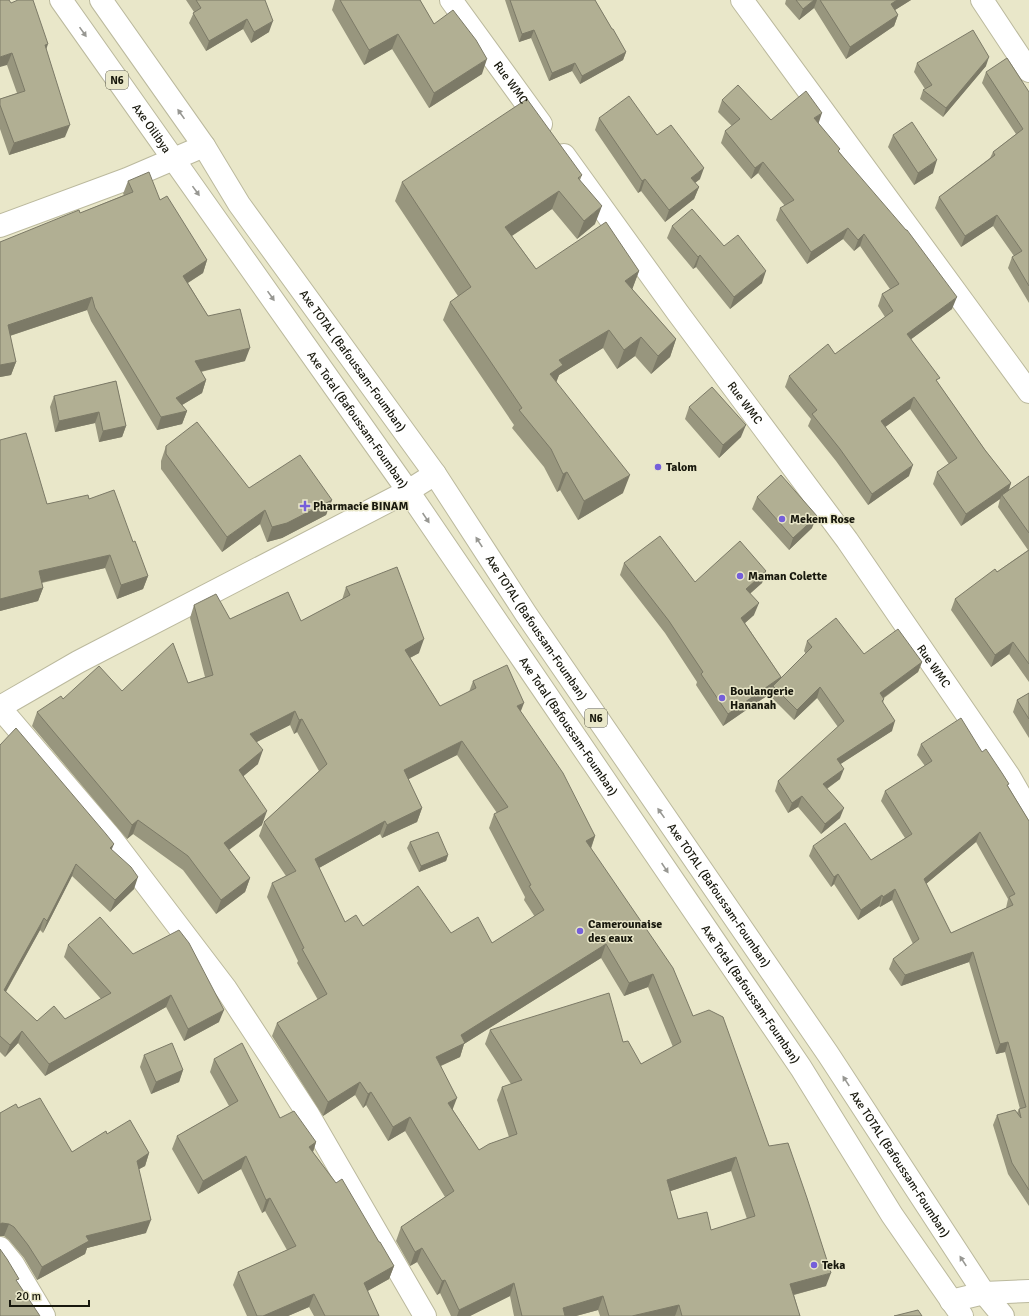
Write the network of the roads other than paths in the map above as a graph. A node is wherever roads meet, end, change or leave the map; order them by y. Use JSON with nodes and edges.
{"nodes":[{"id":1,"x":61,"y":0,"type":"edge"},
{"id":2,"x":101,"y":0,"type":"edge"},
{"id":3,"x":451,"y":0,"type":"edge"},
{"id":4,"x":742,"y":0,"type":"edge"},
{"id":5,"x":982,"y":0,"type":"edge"},
{"id":6,"x":1029,"y":71,"type":"edge"},
{"id":7,"x":204,"y":146,"type":"junction"},
{"id":8,"x":173,"y":159,"type":"junction"},
{"id":9,"x":0,"y":226,"type":"edge"},
{"id":10,"x":1029,"y":392,"type":"edge"},
{"id":11,"x":434,"y":474,"type":"junction"},
{"id":12,"x":408,"y":491,"type":"junction"},
{"id":13,"x":526,"y":614,"type":"junction"},
{"id":14,"x":504,"y":633,"type":"junction"},
{"id":15,"x":0,"y":707,"type":"edge"},
{"id":16,"x":1029,"y":811,"type":"edge"},
{"id":17,"x":0,"y":1248,"type":"edge"},
{"id":18,"x":1029,"y":1291,"type":"edge"},
{"id":19,"x":984,"y":1293,"type":"junction"},
{"id":20,"x":957,"y":1308,"type":"edge"},
{"id":21,"x":44,"y":1316,"type":"edge"},
{"id":22,"x":425,"y":1316,"type":"edge"},
{"id":23,"x":1003,"y":1316,"type":"edge"}],
"edges":[{"from":1,"to":8,"type":"main road","name":"Axe Oilibya","number":"N6","one_way":true},
{"from":7,"to":2,"type":"main road","number":"N6","one_way":true},
{"from":3,"to":16,"type":"main road","name":"Rue WMC"},
{"from":4,"to":10,"type":"main road"},
{"from":5,"to":6,"type":"main road"},
{"from":7,"to":8,"type":"main road"},
{"from":7,"to":11,"type":"main road","name":"Axe TOTAL (Bafoussam-Foumban)","number":"N6"},
{"from":8,"to":9,"type":"main road"},
{"from":8,"to":12,"type":"main road","name":"Axe Total (Bafoussam-Foumban)","number":"N6","one_way":true},
{"from":11,"to":12,"type":"main road"},
{"from":13,"to":11,"type":"main road","name":"Axe TOTAL (Bafoussam-Foumban)","number":"N6","one_way":true},
{"from":12,"to":14,"type":"main road","name":"Axe Total (Bafoussam-Foumban)","number":"N6","one_way":true},
{"from":12,"to":15,"type":"main road"},
{"from":13,"to":14,"type":"main road"},
{"from":19,"to":13,"type":"main road","name":"Axe TOTAL (Bafoussam-Foumban)","number":"N6","one_way":true},
{"from":14,"to":20,"type":"main road","name":"Axe Total (Bafoussam-Foumban)","number":"N6","one_way":true},
{"from":15,"to":22,"type":"main road"},
{"from":17,"to":21,"type":"main road"},
{"from":18,"to":19,"type":"main road"},
{"from":19,"to":20,"type":"main road"},
{"from":19,"to":23,"type":"main road","number":"N6"}]}
